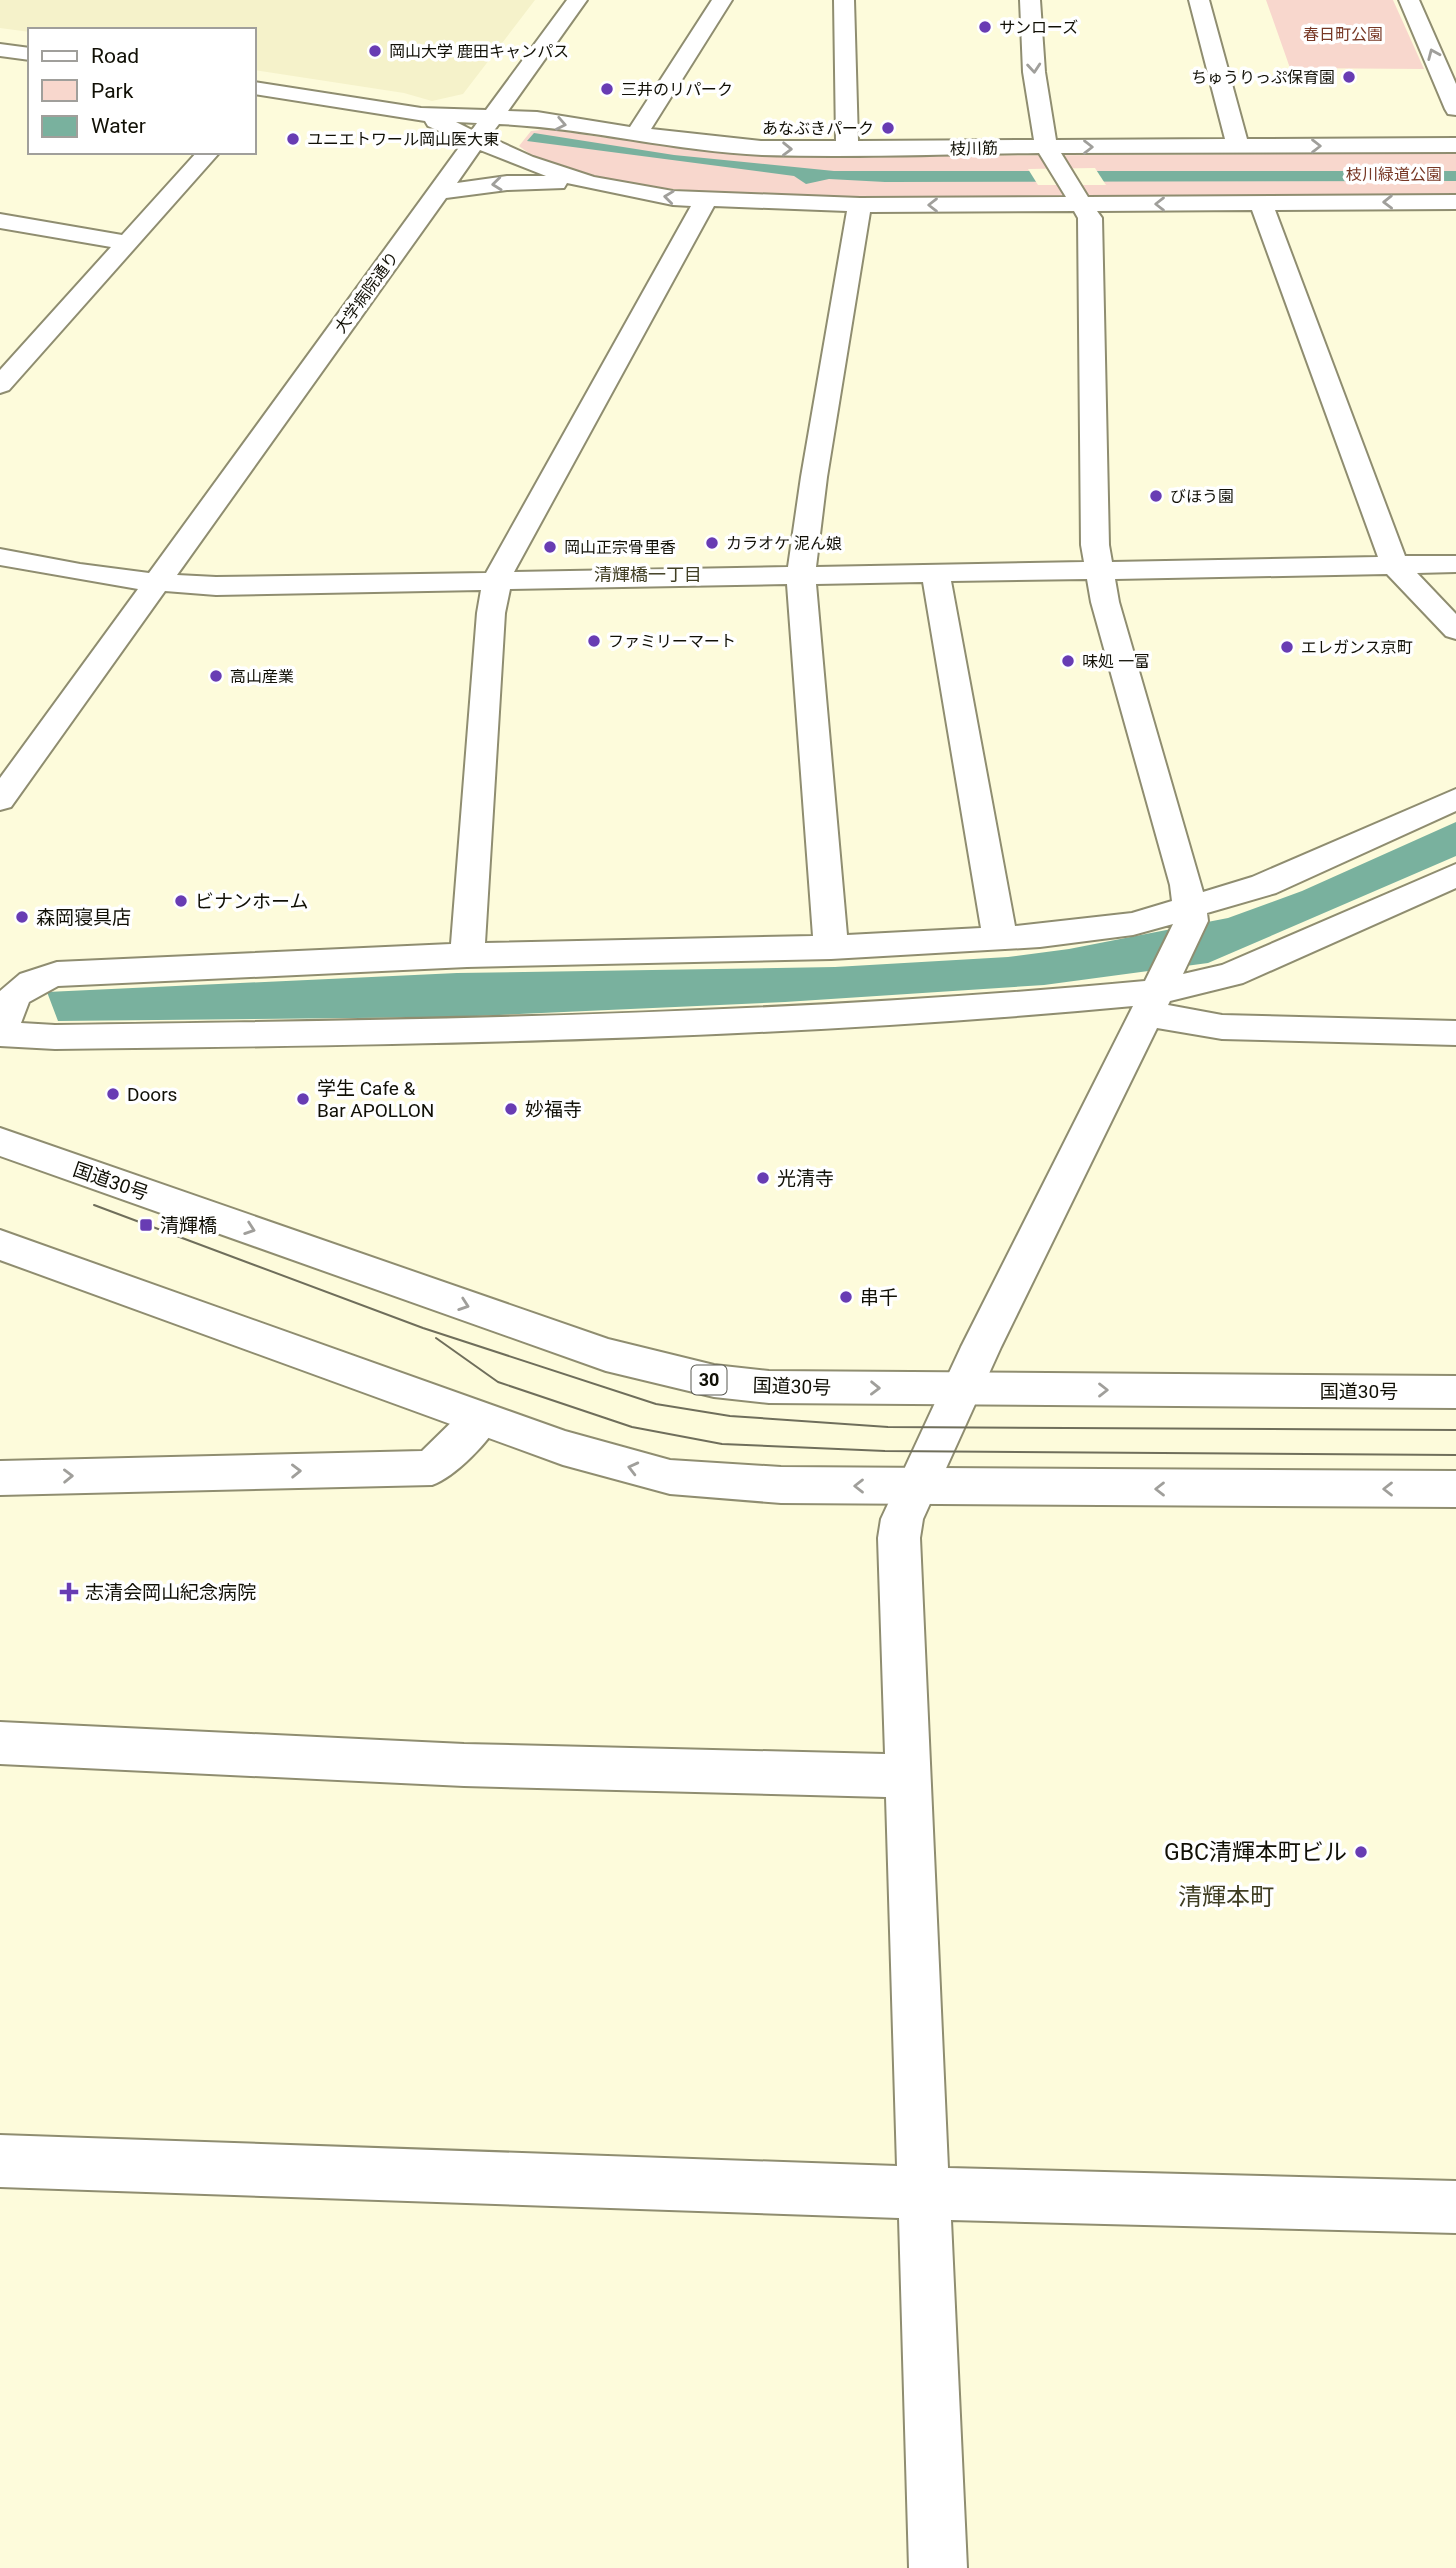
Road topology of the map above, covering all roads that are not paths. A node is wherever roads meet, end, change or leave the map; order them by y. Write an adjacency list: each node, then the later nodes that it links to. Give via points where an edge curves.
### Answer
1 (577, 0): 12 (main road, 大学病院通り)
2 (722, 0): 13 (main road)
3 (844, 0): 18 (main road)
4 (1030, 0): 17 (main road, one-way to 17, via 1034,72)
5 (1199, 0): 16 (main road)
6 (1409, 0): 10 (main road, one-way to 6)
7 (0, 50): 8 (main road)
8 (28, 54)
9 (258, 93): 11 (main road)
10 (1456, 109)
11 (421, 114): 12 (main road, 枝川筋); 14 (main road)
12 (494, 117): 13 (main road, 枝川筋, one-way to 13); 14 (main road, 大学病院通り)
13 (636, 135): 18 (main road, 枝川筋, one-way to 18, via 761,148)
14 (476, 140): 20 (main road); 22 (main road, 大学病院通り)
15 (1456, 145): 16 (main road, 枝川筋, one-way to 15)
16 (1238, 146): 17 (main road, 枝川筋, one-way to 16)
17 (1046, 147): 18 (main road, 枝川筋); 21 (main road)
18 (847, 149)
19 (207, 154): 28 (main road)
20 (590, 183): 22 (main road, one-way to 22, via 516,183); 23 (main road, one-way to 20)
21 (1071, 187): 25 (main road, one-way to 21); 26 (main road, one-way to 26); 33 (main road, via 1090,218 1091,232)
22 (439, 192): 37 (main road, 大学病院通り)
23 (706, 200): 26 (main road); 36 (main road)
24 (1456, 202): 25 (main road, one-way to 25)
25 (1261, 204): 32 (main road)
26 (860, 205): 35 (main road)
27 (0, 221): 28 (main road)
28 (127, 243): 29 (main road)
29 (0, 385)
30 (0, 557): 37 (main road)
31 (1456, 564): 32 (main road)
32 (1395, 566): 33 (main road); 38 (main road)
33 (1098, 570): 34 (main road); 42 (main road)
34 (936, 573): 35 (main road); 43 (main road)
35 (801, 576): 36 (main road); 44 (main road)
36 (497, 581): 37 (main road); 45 (main road)
37 (155, 584): 40 (main road, 大学病院通り)
38 (1456, 630)
39 (1456, 799): 42 (main road)
40 (0, 800)
41 (1456, 875): 46 (main road, via 1231,975)
42 (1191, 914): 43 (main road); 46 (main road)
43 (1000, 938): 44 (main road)
44 (831, 947): 45 (main road)
45 (467, 955): 47 (main road, via 57,974 22,988 13,997)
46 (1158, 992): 47 (main road, via 988,1008 451,1032 55,1037); 48 (main road, via 1222,1027); 51 (main road)
47 (0, 1033)
48 (1456, 1033)
49 (0, 1142): 51 (main road, 国道30号 / 30, one-way to 51, via 660,1370 769,1387)
50 (0, 1245): 53 (main road)
51 (961, 1389): 52 (main road, 国道30号 / 30, one-way to 52); 55 (main road)
52 (1456, 1392)
53 (481, 1419): 54 (main road, one-way to 53, via 432,1468); 55 (main road, one-way to 53, via 781,1485 670,1477 563,1448)
54 (0, 1478)
55 (918, 1487): 56 (main road, one-way to 55); 58 (main road, via 902,1519 899,1538)
56 (1456, 1489)
57 (0, 1743): 58 (main road, via 464,1765)
58 (906, 1776): 60 (main road)
59 (0, 2161): 60 (main road)
60 (923, 2193): 61 (main road); 62 (main road)
61 (1456, 2207)
62 (938, 2568)

